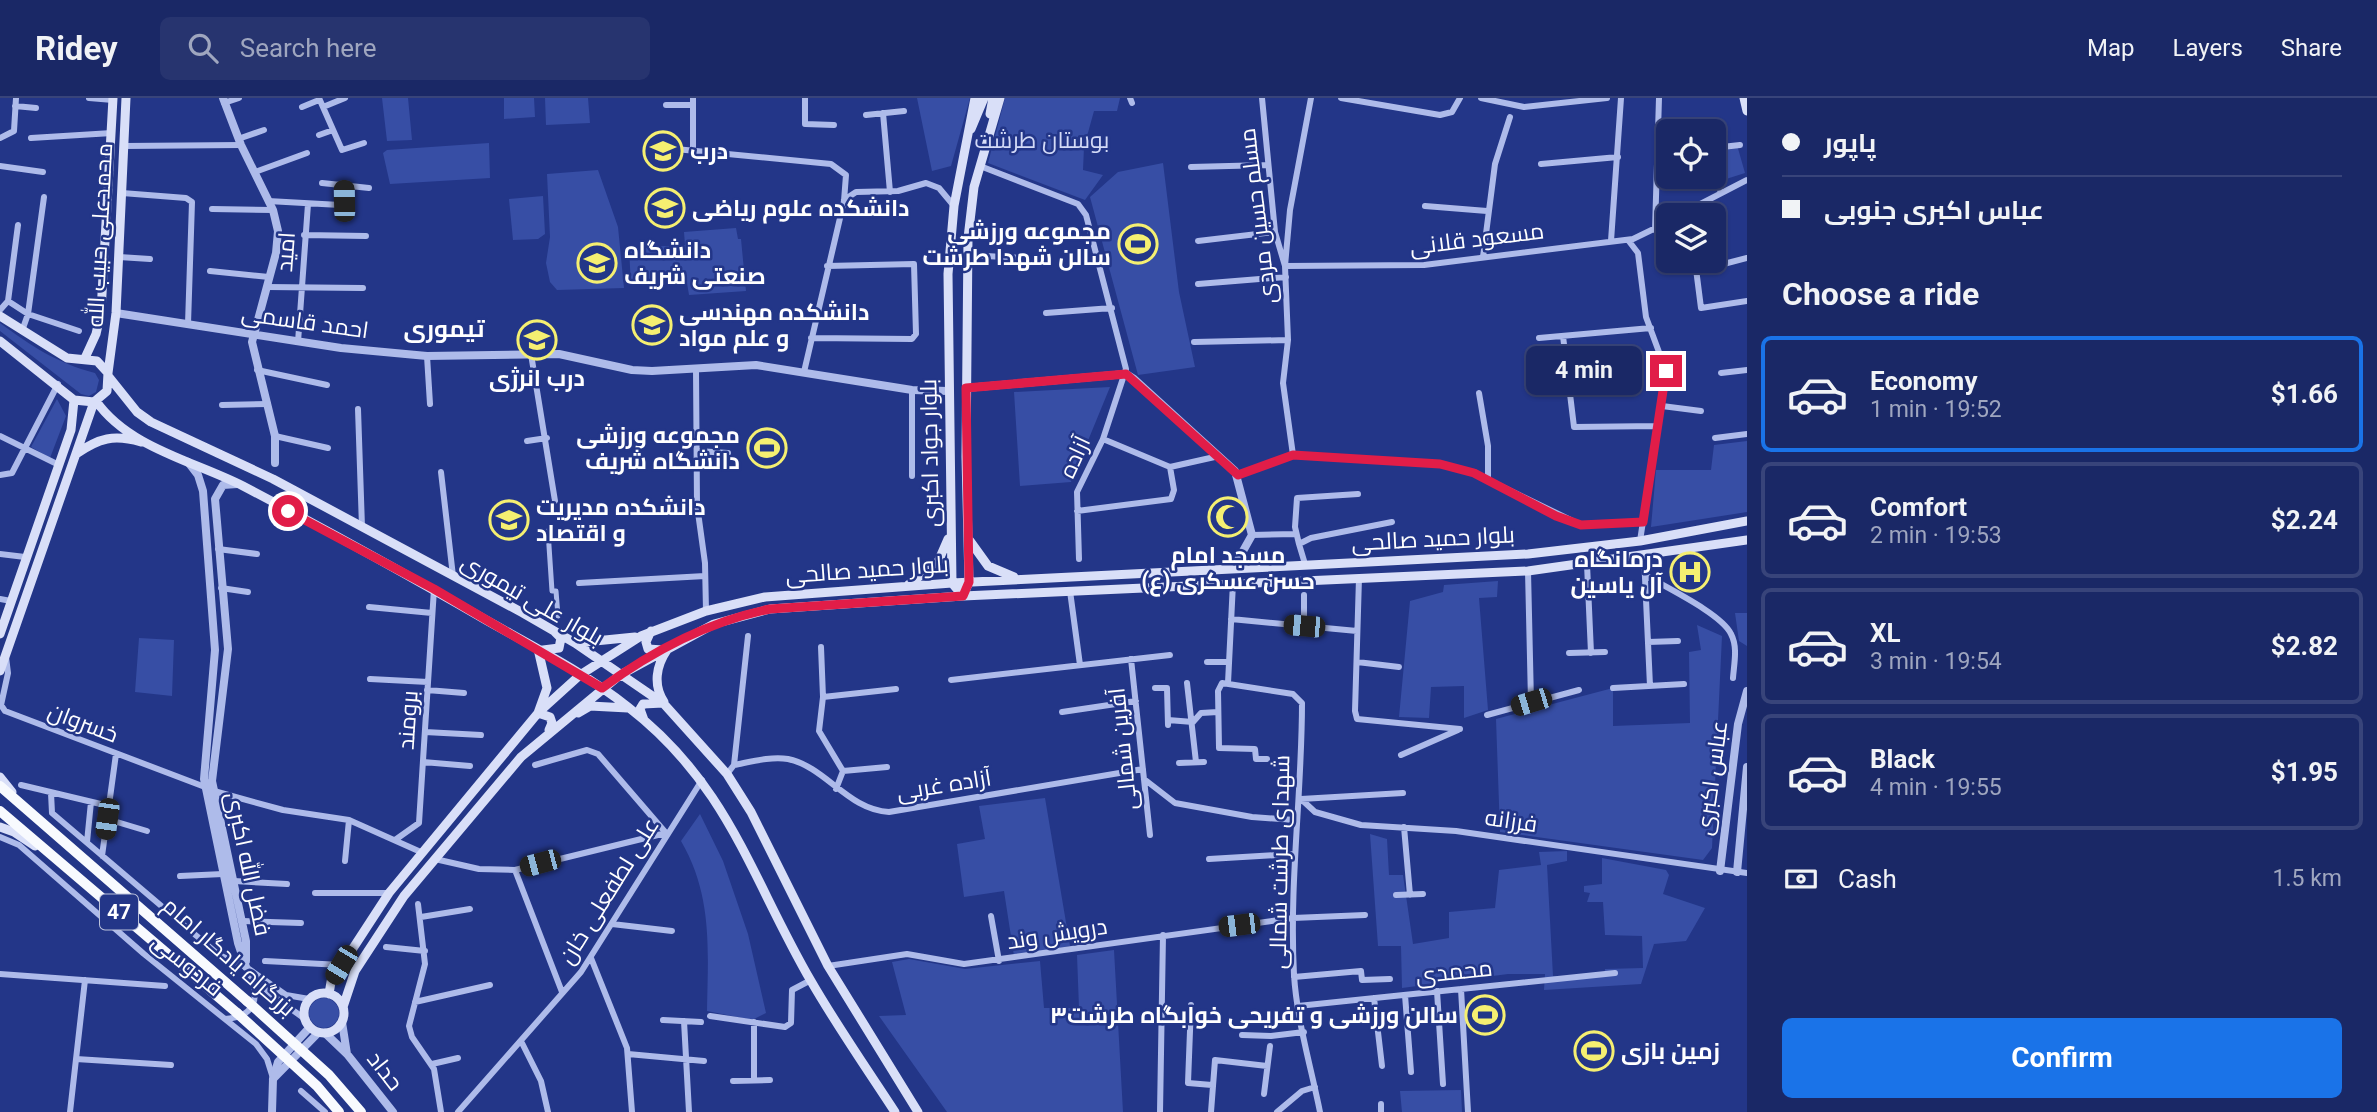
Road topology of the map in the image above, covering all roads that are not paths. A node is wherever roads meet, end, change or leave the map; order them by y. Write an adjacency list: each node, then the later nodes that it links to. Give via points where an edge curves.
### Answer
1 (89, 98): 19 (street)
2 (127, 98): 46 (main road, محمدعلی حبیب الله)
3 (239, 98): 21 (street)
4 (345, 98): 27 (street)
5 (805, 98): 35 (street, via 805,124)
6 (975, 98): 42 (main road, بلوار جواد اکبری)
7 (984, 98): 42 (main road)
8 (993, 98): 47 (main road)
9 (1000, 98): 47 (main road, بلوار جواد اکبری)
10 (1262, 98): 54 (street, مسلم حسین مردی)
11 (1311, 98): 95 (street)
12 (1340, 98): 13 (street, via 1440,115 1452,112)
13 (1460, 98)
14 (1481, 98): 24 (street, via 1511,106)
15 (1607, 98): 24 (street)
16 (1621, 98): 52 (street)
17 (1659, 98): 34 (street)
18 (1744, 98): 30 (main road)
19 (113, 99): 38 (main road, محمدعلی حبیب الله)
20 (319, 99): 26 (street); 27 (street)
21 (223, 100): 43 (street)
22 (693, 101): 25 (street); 50 (street)
23 (15, 102): 28 (street); 40 (street, via 14,131)
24 (1553, 102)
25 (666, 106)
26 (302, 107)
27 (323, 107): 37 (street)
28 (36, 108)
29 (904, 111): 31 (street)
30 (1747, 111)
31 (884, 113): 32 (street); 66 (street)
32 (866, 115)
33 (1510, 117): 78 (street)
34 (1658, 119)
35 (834, 125)
36 (264, 130): 43 (street)
37 (333, 130): 39 (street); 44 (street, via 342,150)
38 (112, 133): 41 (street); 96 (main road, محمدعلی حبیب الله)
39 (319, 135)
40 (0, 138)
41 (32, 138)
42 (965, 141): 74 (main road, بلوار جواد اکبری)
43 (239, 142): 46 (street); 58 (street)
44 (364, 143)
45 (1740, 145): 48 (street)
46 (124, 146): 67 (main road, محمدعلی حبیب الله)
47 (985, 147): 56 (main road, بلوار جواد اکبری)
48 (1726, 147)
49 (665, 148): 50 (street)
50 (693, 150): 71 (street, via 836,165 846,175)
51 (307, 153): 58 (street)
52 (1618, 157): 53 (street); 86 (street)
53 (1541, 164)
54 (1267, 165): 57 (street); 81 (street, مسلم حسین مردی)
55 (0, 166): 59 (street)
56 (980, 166): 87 (main road, بلوار جواد اکبری); 108 (street, via 1078,204 1086,215)
57 (1191, 167)
58 (255, 172): 70 (street)
59 (43, 173)
60 (1656, 180): 80 (street)
61 (1747, 180): 68 (street)
62 (322, 183): 63 (street)
63 (344, 186): 64 (street); 73 (street, via 340,205)
64 (369, 188)
65 (1720, 189): 68 (street)
66 (890, 192): 71 (street, via 856,191); 74 (street, via 930,184 944,192)
67 (122, 193): 88 (main road, محمدعلی حبیب الله); 114 (street, via 192,202)
68 (1721, 193): 72 (street)
69 (44, 197): 112 (street)
70 (268, 201): 73 (street, امید); 77 (street)
71 (844, 201): 94 (street)
72 (1704, 203)
73 (308, 204): 82 (street, امید)
74 (954, 206): 140 (main road, بلوار جواد اکبری, via 948,274)
75 (1425, 206): 78 (street)
76 (212, 209): 77 (street)
77 (273, 211): 100 (street, via 278,231)
78 (1487, 211): 89 (street)
79 (18, 225): 107 (street)
80 (1654, 229): 84 (street, مسعود قلانی)
81 (1275, 232): 85 (street); 95 (street, مسلم حسین مردی)
82 (304, 235): 83 (street); 104 (street, امید)
83 (366, 236)
84 (1628, 240): 86 (street, مسعود قلانی); 115 (street, via 1638,253)
85 (1198, 241)
86 (1611, 241): 89 (street, مسعود قلانی)
87 (967, 255): 90 (street); 138 (main road, بلوار جواد اکبری)
88 (119, 257): 92 (street); 98 (main road, محمدعلی حبیب الله)
89 (1483, 257): 95 (street, مسعود قلانی, via 1416,265)
90 (1024, 258)
91 (1747, 258): 93 (street)
92 (150, 259)
93 (1726, 263)
94 (827, 265): 120 (street); 120 (street, via 914,264 914,337)
95 (1285, 266): 101 (street, مسلم حسین مردی)
96 (103, 271): 98 (main road); 128 (main road, محمدعلی حبیب الله, via 99,327)
97 (210, 271): 100 (street)
98 (118, 272): 110 (main road, محمدعلی حبیب الله)
99 (1697, 273): 106 (street, via 1701,308)
100 (269, 277): 103 (street)
101 (1286, 277): 102 (street); 122 (street, مسلم حسین مردی)
102 (1198, 284)
103 (267, 287): 104 (street); 118 (street)
104 (301, 288): 105 (street); 124 (street, امید)
105 (363, 288)
106 (1747, 300)
107 (8, 301): 109 (street); 112 (street)
108 (1112, 308): 111 (street); 134 (street)
109 (0, 310)
110 (116, 313): 114 (street, احمد قاسمی); 135 (main road, محمدعلی حبیب الله)
111 (1046, 313)
112 (28, 314): 116 (street); 117 (street)
113 (0, 316): 116 (main road)
114 (188, 324): 118 (street, احمد قاسمی)
115 (1651, 328): 119 (street); 147 (street, via 1666,371)
116 (22, 331): 128 (main road)
117 (79, 331)
118 (253, 335): 124 (street, احمد قاسمی); 130 (street)
119 (1563, 336): 121 (street); 150 (street, via 1574,427)
120 (811, 338): 132 (street)
121 (1539, 338)
122 (1288, 340): 125 (street); 164 (street, مسلم حسین مردی, via 1283,383)
123 (0, 341): 136 (main road)
124 (298, 342): 127 (street, احمد قاسمی)
125 (1194, 342)
126 (531, 354): 127 (street, احمد قاسمی); 129 (street, احمد قاسمی, via 559,354 632,370); 155 (street, via 538,414)
127 (428, 356): 145 (street)
128 (80, 359): 135 (main road, بلوار علی تیموری, via 97,361)
129 (696, 369): 132 (street, احمد قاسمی, via 746,364); 161 (street)
130 (257, 370): 137 (street); 144 (street)
131 (1747, 370): 133 (street)
132 (804, 372): 139 (street, احمد قاسمی)
133 (1721, 373)
134 (1126, 374): 138 (street); 156 (street, آزاده); 165 (street)
135 (108, 375): 143 (main road, via 107,391); 184 (main road, بلوار علی تیموری, via 137,412 151,422 274,479)
136 (58, 384): 142 (main road); 159 (street)
137 (327, 385)
138 (966, 388): 140 (main road); 189 (main road, بلوار جواد اکبری)
139 (912, 390): 140 (street, احمد قاسمی); 173 (street)
140 (948, 390): 186 (main road, بلوار جواد اکبری)
141 (1479, 393): 174 (street)
142 (74, 400): 143 (main road); 168 (main road, via 71,429)
143 (95, 401): 158 (main road, بلوار علی تیموری, via 113,421); 163 (main road)
144 (268, 404): 146 (street); 153 (street)
145 (429, 404)
146 (222, 405)
147 (1662, 406): 149 (street); 150 (street)
148 (358, 409): 184 (street)
149 (1701, 411)
150 (1658, 426): 183 (street)
151 (1747, 434): 154 (street)
152 (0, 436): 159 (street)
153 (275, 436): 160 (street); 167 (street)
154 (1715, 438)
155 (547, 439): 157 (street); 179 (street)
156 (1103, 439): 169 (street); 180 (street, آزاده, via 1079,484)
157 (527, 441)
158 (153, 446): 163 (main road, via 123,437 107,438); 166 (main road, بلوار علی تیموری)
159 (24, 448): 168 (street); 171 (street, via 12,473)
160 (328, 448)
161 (698, 452): 162 (street); 205 (street, via 697,505)
162 (728, 453)
163 (75, 455): 218 (main road)
164 (1293, 455): 172 (street); 174 (street, via 1440,464)
165 (1219, 456): 169 (street); 172 (street)
166 (188, 462): 175 (main road, بلوار علی تیموری); 178 (street, فضل الله اکبری, via 198,475)
167 (275, 463)
168 (58, 465): 197 (main road)
169 (1170, 467): 180 (street, via 1171,499)
170 (441, 472): 204 (street)
171 (0, 475)
172 (1238, 475): 188 (street)
173 (912, 476)
174 (1488, 479): 183 (street, via 1581,525)
175 (240, 485): 177 (street, via 226,484); 215 (main road, بلوار علی تیموری)
176 (1358, 494): 187 (street, via 1297,498)
177 (215, 499): 178 (street, via 210,496); 193 (street, فضل الله اکبری)
178 (203, 501): 231 (street, فضل الله اکبری)
179 (555, 501)
180 (1077, 511): 198 (street, آزاده)
181 (1747, 521): 190 (main road, بلوار حمید صالحی)
182 (1392, 522): 192 (street, via 1324,533)
183 (1643, 522): 190 (street)
184 (362, 527): 204 (main road, بلوار علی تیموری)
185 (548, 531): 227 (street)
186 (950, 531): 210 (main road, بلوار جواد اکبری); 212 (main road, via 938,562)
187 (1296, 534): 188 (street); 192 (street)
188 (1252, 535): 201 (street)
189 (968, 537): 207 (main road, via 988,566); 208 (main road, بلوار جواد اکبری)
190 (1640, 541): 199 (main road, بلوار حمید صالحی, via 1528,554)
191 (1744, 541): 196 (main road, بلوار حمید صالحی)
192 (1299, 544): 199 (street)
193 (218, 549): 195 (street); 214 (street, فضل الله اکبری)
194 (0, 554): 197 (street)
195 (257, 554)
196 (1644, 556): 200 (main road, بلوار حمید صالحی); 203 (street)
197 (24, 557): 213 (main road)
198 (1079, 559)
199 (1305, 564): 201 (main road, بلوار حمید صالحی)
200 (1587, 564): 202 (main road, بلوار حمید صالحی); 246 (street)
201 (1234, 568): 207 (main road, بلوار حمید صالحی); 211 (main road)
202 (1528, 571): 206 (main road, بلوار حمید صالحی); 276 (street)
203 (1645, 575): 239 (street); 259 (street, via 1731,632)
204 (453, 576): 233 (main road, بلوار علی تیموری)
205 (705, 576): 209 (street); 225 (street)
206 (1359, 578): 211 (main road, بلوار حمید صالحی); 234 (street)
207 (1018, 580): 208 (main road, بلوار حمید صالحی); 219 (main road, via 1009,587)
208 (969, 582): 210 (main road, بلوار حمید صالحی); 221 (main road, بلوار جواد اکبری)
209 (579, 583)
210 (951, 583): 212 (main road, بلوار حمید صالحی); 221 (main road)
211 (1233, 583): 216 (main road, بلوار حمید صالحی); 228 (street)
212 (905, 587): 225 (main road, بلوار حمید صالحی, via 765,597)
213 (15, 588): 218 (main road); 223 (main road)
214 (221, 588): 217 (street); 230 (street, فضل الله اکبری)
215 (434, 589): 226 (street, برومند); 242 (main road, بلوار علی تیموری)
216 (1070, 591): 219 (main road, بلوار حمید صالحی); 254 (street)
217 (248, 592)
218 (27, 593): 247 (main road)
219 (1014, 594): 221 (main road, بلوار حمید صالحی)
220 (1304, 595): 229 (street)
221 (963, 596): 243 (main road, بلوار حمید صالحی, via 770,609 714,624)
222 (0, 599): 223 (street)
223 (11, 601): 235 (main road)
224 (369, 607): 226 (street)
225 (706, 611): 232 (main road, بلوار حمید صالحی)
226 (432, 613): 265 (street, برومند)
227 (558, 616)
228 (1231, 620): 229 (street); 252 (street)
229 (1304, 626): 234 (street)
230 (226, 627): 231 (street); 306 (street, فضل الله اکبری, via 227,681)
231 (214, 628): 306 (street, فضل الله اکبری, via 203,773)
232 (651, 630): 236 (main road, بلوار حمید صالحی); 243 (main road, via 648,649)
233 (554, 631): 240 (main road, بلوار علی تیموری); 242 (main road, via 561,638 559,648 549,652)
234 (1357, 631): 253 (street)
235 (0, 634)
236 (641, 636): 240 (main road); 250 (main road, بلوار حمید صالحی)
237 (748, 636): 294 (street)
238 (1678, 641): 239 (street)
239 (1648, 642): 266 (street)
240 (575, 643): 250 (main road, بلوار علی تیموری)
241 (821, 648): 274 (street)
242 (538, 649): 257 (main road, بلوار علی تیموری); 281 (main road, via 547,688)
243 (668, 649): 258 (main road, بلوار حمید صالحی); 277 (main road, via 657,676)
244 (1605, 652): 246 (street)
245 (1569, 653): 246 (street)
246 (1591, 653)
247 (5, 654): 256 (main road); 288 (street, خسروان, via 9,668 1,701 5,711)
248 (1170, 655): 249 (street)
249 (1131, 659): 254 (street); 275 (street, آفرین شمالی)
250 (599, 662): 257 (main road, بلوار حمید صالحی); 258 (main road, بلوار علی تیموری)
251 (1206, 662): 252 (street)
252 (1228, 662): 263 (street)
253 (1357, 662): 255 (street); 289 (street, via 1355,711 1362,721 1460,729)
254 (1080, 665): 261 (street)
255 (1399, 667)
256 (0, 671)
257 (580, 675): 267 (main road, بلوار علی تیموری); 281 (main road, بلوار حمید صالحی)
258 (620, 675): 267 (main road, بلوار حمید صالحی); 277 (main road, بلوار علی تیموری)
259 (1733, 678)
260 (370, 679): 265 (street)
261 (951, 681)
262 (1187, 683): 284 (street)
263 (1228, 683): 280 (street, via 1219,687); 310 (street, شهدای طرشت شمالی, via 1298,696 1302,706)
264 (1684, 684): 266 (street)
265 (428, 686): 273 (street); 286 (street, برومند)
266 (1650, 686): 269 (street)
267 (602, 688): 278 (main road, بلوار علی تیموری); 285 (main road, بلوار حمید صالحی)
268 (1155, 688): 284 (street, via 1167,688 1168,722)
269 (1612, 688)
270 (896, 689): 274 (street)
271 (1579, 690): 276 (street)
272 (1747, 691): 334 (street, عباس اکبری, via 1738,724)
273 (464, 693)
274 (822, 697): 299 (street, via 819,731)
275 (1136, 701): 279 (street); 298 (street, آفرین شمالی)
276 (1531, 702): 282 (street)
277 (664, 704): 283 (main road, via 643,704 640,709); 300 (main road, بلوار علی تیموری)
278 (629, 708): 283 (main road, بلوار علی تیموری); 285 (main road, via 590,706)
279 (1062, 712)
280 (1218, 712): 284 (street, via 1201,713); 290 (street, via 1219,748 1255,749 1255,759)
281 (538, 713): 285 (main road, via 550,716); 327 (main road, بلوار حمید صالحی)
282 (1487, 715)
283 (646, 722): 303 (main road, بلوار علی تیموری)
284 (1193, 722): 292 (street, via 1200,762)
285 (549, 730): 330 (main road, بلوار حمید صالحی)
286 (425, 732): 287 (street); 291 (street, برومند)
287 (481, 735)
288 (116, 754): 306 (street, خسروان); 312 (street)
289 (1401, 755)
290 (1267, 760)
291 (423, 762): 295 (street); 325 (street, برومند, via 419,823)
292 (1179, 763)
293 (535, 765): 322 (street, via 587,750 598,754)
294 (734, 765): 300 (street); 307 (street, آزاده غربی, via 785,759 812,769)
295 (470, 766)
296 (1747, 767): 314 (street, عباس اکبری)
297 (887, 768): 299 (street)
298 (1143, 769): 302 (street, آفرین شمالی); 307 (street, آزاده غربی, via 889,812 873,809)
299 (843, 771): 307 (street)
300 (727, 774): 364 (main road, بلوار علی تیموری)
301 (0, 777): 313 (main road)
302 (1144, 779): 318 (street, via 1175,803); 323 (street, آفرین شمالی)
303 (702, 780): 322 (street, علی لطفعلی خان); 371 (main road, بلوار علی تیموری, via 731,824)
304 (21, 785): 308 (street)
305 (0, 786): 313 (highway, بزرگراه یادگار امام / 47)
306 (209, 789): 317 (street, خسروان, via 283,810); 338 (street, فضل الله اکبری); 340 (street, فضل الله اکبری)
307 (836, 789)
308 (51, 793): 311 (street); 326 (street, via 52,813)
309 (1403, 793): 310 (street)
310 (1301, 799): 318 (street, شهدای طرشت شمالی); 320 (street, فرزانه, via 1315,812 1352,823)
311 (91, 802): 312 (street); 326 (street)
312 (109, 806): 316 (street)
313 (26, 809): 421 (highway, بزرگراه یادگار امام / 47, bridge, via 329,1075)
314 (1744, 809): 335 (street, عباس اکبری)
315 (0, 811): 337 (highway, بزرگراه یادگار امام / 47)
316 (107, 819): 321 (street); 329 (street)
317 (348, 820): 325 (street, خسروان); 332 (street)
318 (1295, 820): 328 (street, شهدای طرشت شمالی)
319 (0, 827): 337 (main road)
320 (1404, 828): 334 (street, فرزانه, via 1455,831); 346 (street)
321 (147, 831)
322 (666, 834): 333 (street); 355 (street, علی لطفعلی خان)
323 (1150, 835)
324 (0, 838): 386 (street, فردوسی, via 19,845)
325 (395, 840): 327 (street, خسروان)
326 (87, 842): 329 (street)
327 (423, 853): 343 (main road, بلوار حمید صالحی)
328 (1294, 854): 331 (street); 352 (street, شهدای طرشت شمالی)
329 (102, 856): 365 (street, via 205,944)
330 (435, 859): 333 (street, via 480,869); 384 (main road, بلوار حمید صالحی, via 404,896 355,971)
331 (1209, 859)
332 (345, 861)
333 (514, 870): 376 (street)
334 (1720, 870): 335 (street, فرزانه)
335 (1737, 872): 336 (street, فرزانه)
336 (1747, 873)
337 (75, 874): 420 (highway, بزرگراه یادگار امام / 47, bridge, via 237,1013)
338 (223, 874): 339 (street); 365 (street, فضل الله اکبری)
339 (180, 876)
340 (234, 881): 341 (street); 353 (street, فضل الله اکبری)
341 (286, 884)
342 (315, 893): 343 (street)
343 (389, 893): 363 (main road, بلوار حمید صالحی)
344 (1423, 894): 346 (street)
345 (1396, 895): 346 (street)
346 (1410, 895)
347 (418, 904): 351 (street)
348 (470, 909): 351 (street)
349 (1365, 915): 352 (street, درویش‌ وند)
350 (991, 916): 362 (street)
351 (421, 917): 359 (street)
352 (1293, 919): 357 (street, درویش‌ وند); 368 (street, شهدای طرشت شمالی)
353 (243, 921): 354 (street); 365 (street, فضل الله اکبری)
354 (301, 923)
355 (612, 924): 356 (street); 360 (street, علی لطفعلی خان)
356 (672, 931)
357 (1163, 935): 362 (street, درویش‌ وند); 430 (street)
358 (386, 947): 359 (street)
359 (425, 951): 381 (street)
360 (591, 958): 376 (street, علی لطفعلی خان); 398 (street)
361 (265, 961): 363 (street)
362 (999, 961): 364 (street, درویش‌ وند, via 964,964 907,954)
363 (341, 965): 377 (main road, بلوار حمید صالحی)
364 (828, 966): 429 (main road, بلوار علی تیموری)
365 (246, 967): 380 (street, via 286,995); 386 (street, via 257,995 254,1006 243,1016); 392 (street, via 269,993)
366 (1615, 973): 374 (street, محمدی)
367 (0, 974): 370 (street)
368 (1294, 976): 369 (street, via 1361,971 1363,980); 383 (street, شهدای طرشت شمالی)
369 (1390, 979)
370 (85, 980): 373 (street); 400 (street)
371 (811, 980): 391 (street, via 792,990 788,1026); 428 (main road, بلوار علی تیموری)
372 (490, 985): 381 (street)
373 (165, 986)
374 (1461, 989): 375 (street, محمدی); 434 (street)
375 (1437, 991): 378 (street, محمدی); 412 (street)
376 (562, 992): 395 (street, علی لطفعلی خان)
377 (329, 994): 380 (main road); 384 (main road)
378 (1405, 995): 379 (street, محمدی); 407 (street)
379 (1374, 998): 383 (street, محمدی); 406 (street)
380 (309, 999): 392 (main road, via 304,1008)
381 (415, 1002): 403 (street, via 410,1033)
382 (1191, 1005): 413 (street, via 1188,1083)
383 (1298, 1006): 393 (street, شهدای طرشت شمالی)
384 (343, 1007): 389 (main road)
385 (710, 1016): 391 (street)
386 (225, 1019): 408 (street, فردوسی, via 256,1044)
387 (663, 1020): 388 (street)
388 (684, 1021): 390 (street); 401 (street)
389 (342, 1022): 392 (main road, via 334,1030); 397 (street)
390 (701, 1022)
391 (754, 1023): 409 (street)
392 (315, 1028): 397 (street, حداد); 408 (street, via 278,1062)
393 (1304, 1032): 394 (street); 414 (street, شهدای طرشت شمالی)
394 (1242, 1035)
395 (521, 1041): 424 (street, علی لطفعلی خان); 425 (street, via 541,1081)
396 (1270, 1046): 405 (street)
397 (347, 1054): 422 (street, حداد)
398 (628, 1054): 401 (street); 426 (street)
399 (458, 1058): 403 (street)
400 (76, 1059): 404 (street); 417 (street)
401 (684, 1059): 402 (street); 427 (street)
402 (704, 1061)
403 (432, 1064): 423 (street)
404 (171, 1065)
405 (1267, 1066): 413 (street, via 1215,1060); 416 (street)
406 (1382, 1066)
407 (1411, 1072)
408 (273, 1079): 418 (street)
409 (754, 1080): 410 (street); 411 (street)
410 (770, 1080)
411 (733, 1081)
412 (1443, 1084)
413 (1212, 1085): 431 (street)
414 (1315, 1087): 432 (street, via 1302,1091); 433 (street, شهدای طرشت شمالی)
415 (301, 1090): 419 (street)
416 (1264, 1094)
417 (70, 1112)
418 (272, 1112)
419 (325, 1112)
420 (339, 1112)
421 (361, 1112)
422 (393, 1112)
423 (441, 1112)
424 (458, 1112)
425 (548, 1112)
426 (632, 1112)
427 (689, 1112)
428 (895, 1112)
429 (918, 1112)
430 (1160, 1112)
431 (1211, 1112)
432 (1278, 1112)
433 (1320, 1112)
434 (1468, 1112)

